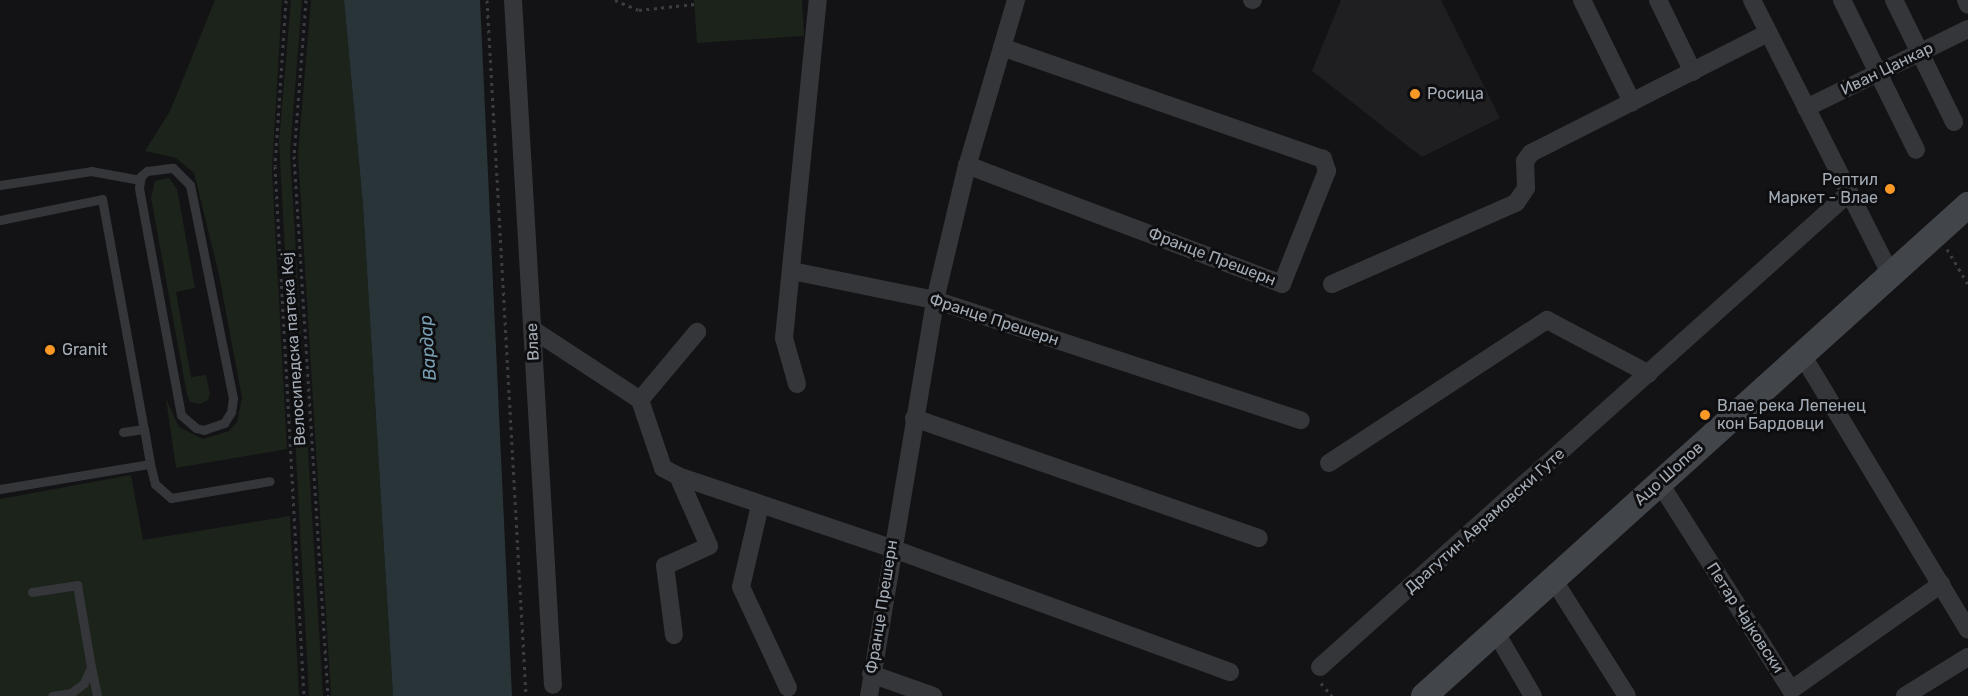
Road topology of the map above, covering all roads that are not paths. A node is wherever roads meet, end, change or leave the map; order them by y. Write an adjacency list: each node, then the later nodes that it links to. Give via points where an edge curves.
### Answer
1 (513, 0): 31 (street, Влае)
2 (818, 0): 27 (street)
3 (1016, 0): 13 (street, Францe Прешерн)
4 (1582, 0): 17 (street)
5 (1658, 0): 15 (street)
6 (1752, 0): 12 (street)
7 (1842, 0): 16 (street)
8 (1894, 0): 14 (street)
9 (1966, 0): 10 (street)
10 (1968, 5)
11 (1968, 29): 14 (street, Иван Цанкар)
12 (1768, 33): 15 (street); 18 (street)
13 (1002, 47): 21 (street, Францe Прешерн); 21 (street, Францe Прешерн, via 1323,159 1327,171 1282,284)
14 (1920, 53): 16 (street, Иван Цанкар); 19 (street)
15 (1693, 72): 17 (street)
16 (1879, 73): 18 (street, Иван Цанкар); 20 (street)
17 (1632, 102): 29 (street, via 1531,153 1525,161 1526,188 1516,203)
18 (1806, 108): 24 (street)
19 (1954, 122)
20 (1917, 150)
21 (967, 165): 30 (street, Францe Прешерн)
22 (140, 180): 22 (lane, via 181,415 196,428 218,427 231,412 233,398 190,185 173,168 147,171); 23 (lane, via 91,171)
23 (0, 185)
24 (1848, 194): 28 (street); 34 (street, Драгутин Аврамовски Гуте)
25 (1968, 205): 28 (street, Ацо Шопов)
26 (0, 220): 39 (lane, via 102,199)
27 (792, 271): 30 (street, Франце Прешерн); 35 (street, via 784,339)
28 (1890, 273): 33 (street, Ацо Шопов)
29 (1332, 284)
30 (935, 300): 37 (street, Францe Прешерн); 38 (street, Франце Прешерн)
31 (532, 329): 36 (street); 61 (street, Влае)
32 (696, 332): 36 (street)
33 (1802, 353): 45 (street, Ацо Шопов); 51 (street)
34 (1649, 374): 41 (street, via 1547,320); 58 (street, Драгутин Аврамовски Гуте)
35 (796, 384)
36 (640, 400): 43 (street, via 663,468)
37 (914, 418): 48 (street); 49 (street, Францe Прешерн)
38 (1301, 420)
39 (144, 429): 40 (lane); 42 (lane)
40 (123, 432)
41 (1329, 463)
42 (150, 464): 44 (lane, via 155,484 171,498); 46 (lane)
43 (678, 476): 47 (street); 55 (street, via 709,546 664,566)
44 (270, 481)
45 (1659, 483): 50 (street, Ацо Шопов); 51 (street, Петар Чајковски, via 1791,690)
46 (0, 489)
47 (760, 504): 49 (street); 62 (street, via 741,587)
48 (1259, 538)
49 (891, 548): 59 (street); 60 (street, Францe Прешерн)
50 (1553, 579): 54 (street, Ацо Шопов); 69 (street)
51 (1941, 584): 53 (street)
52 (32, 592): 57 (lane, via 77,585)
53 (1968, 630)
54 (1495, 631): 67 (street, Ацо Шопов); 68 (street)
55 (674, 635)
56 (1968, 657): 70 (street)
57 (91, 667): 63 (lane, via 84,683 71,693); 64 (lane)
58 (1320, 667)
59 (1230, 672)
60 (871, 674): 65 (street, Францe Прешерн); 66 (street)
61 (553, 685)
62 (788, 688)
63 (52, 696)
64 (97, 696)
65 (868, 696)
66 (933, 696)
67 (1424, 696)
68 (1533, 696)
69 (1627, 696)
70 (1905, 696)

